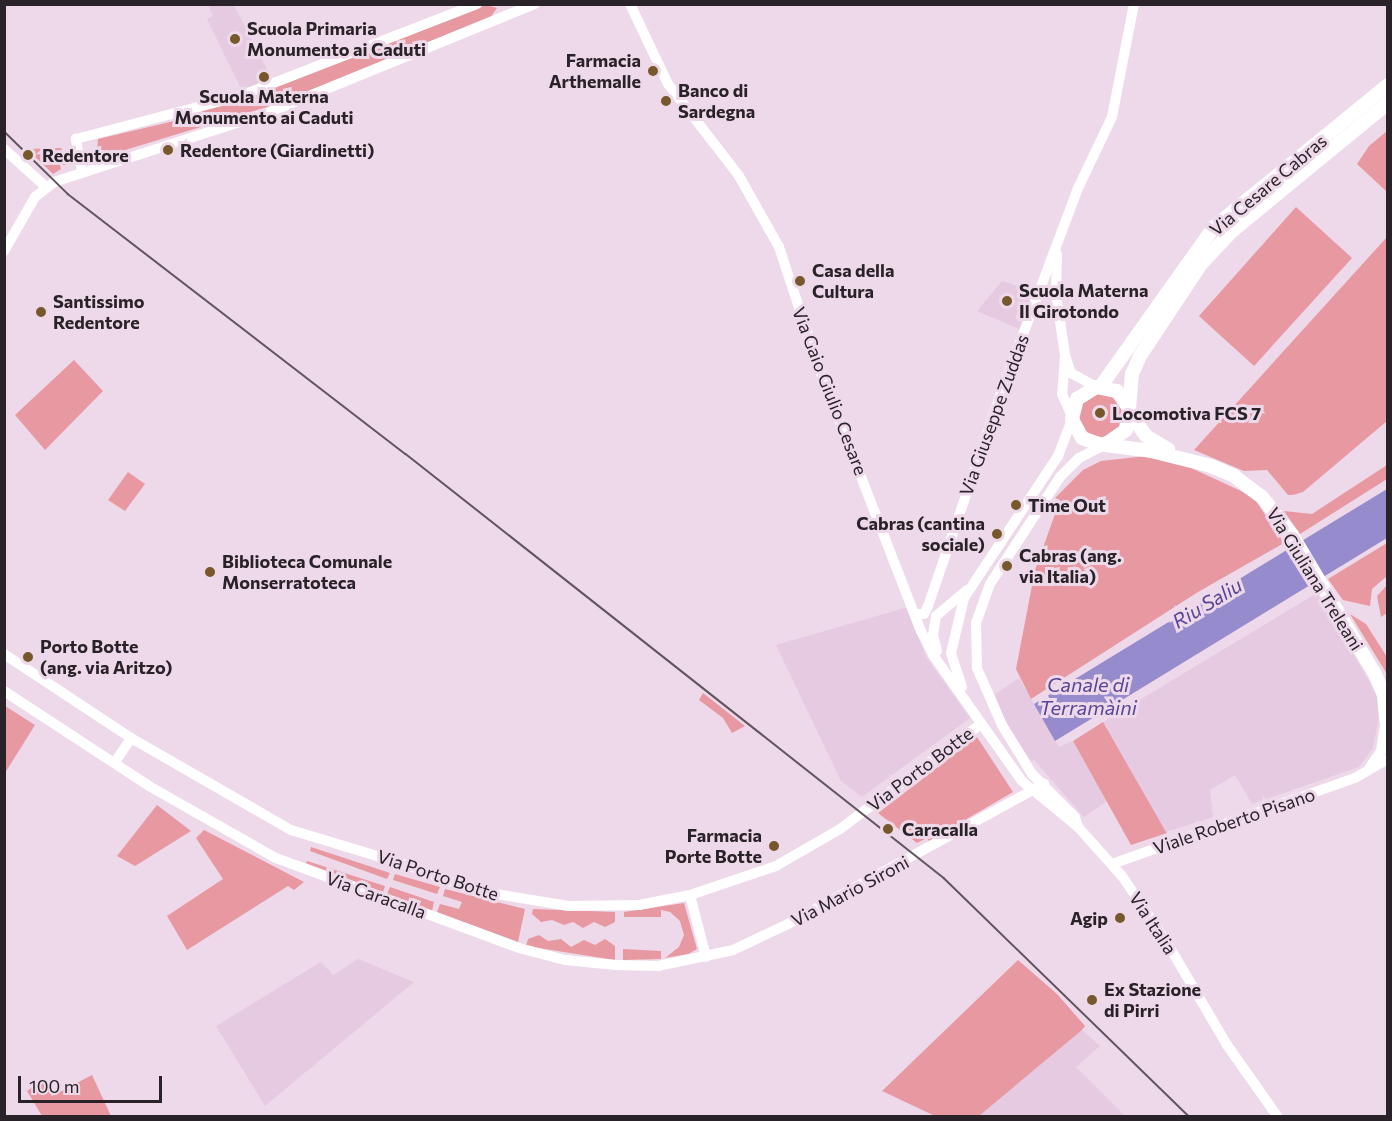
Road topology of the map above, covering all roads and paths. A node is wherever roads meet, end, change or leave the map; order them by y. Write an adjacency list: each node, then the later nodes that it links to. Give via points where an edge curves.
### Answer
1 (477, 4): 8 (street, via 240,96 76,140)
2 (534, 4): 8 (street, via 265,114)
3 (630, 4): 23 (street, Via Gaio Giulio Cesare, via 668,84 739,176 779,247 820,371)
4 (1134, 4): 10 (street, Via Giuseppe Zuddas, via 1113,117 1079,186)
5 (1388, 85): 15 (main road, Via Cesare Cabras, via 1214,227)
6 (1388, 103): 16 (main road, Via Cesare Cabras, via 1232,231 1201,264 1140,356)
7 (4, 149): 9 (street)
8 (81, 171): 9 (street)
9 (46, 187): 11 (street, via 35,197)
10 (1057, 248): 12 (street, Via Giuseppe Zuddas); 13 (street)
11 (4, 251)
12 (1040, 289): 13 (street, via 1050,286); 24 (street, Via Giuseppe Zuddas)
13 (1056, 294): 14 (street)
14 (1065, 355): 15 (street, via 1071,373); 18 (street, via 1062,394)
15 (1099, 387): 17 (main road, via 1117,392); 18 (main road, via 1077,399)
16 (1131, 387): 17 (main road, Via Cesare Cabras); 19 (main road)
17 (1129, 410): 19 (main road, Via Giuliana Treleani); 20 (main road, via 1121,437)
18 (1072, 417): 20 (main road, via 1082,438); 22 (street, via 1058,456)
19 (1142, 430): 21 (main road, Via Giuliana Treleani, via 1158,446)
20 (1103, 445): 21 (main road, Via Giuliana Treleani); 38 (street, Via Italia, via 1070,465 1060,477 984,597 976,623 975,655 991,704 1032,774)
21 (1185, 458): 29 (main road, Via Giuliana Treleani, via 1234,476 1256,492 1292,535)
22 (970, 588): 25 (street); 33 (street, via 959,612 951,653 957,681 980,714)
23 (910, 599): 24 (street); 26 (street)
24 (927, 609): 25 (street); 26 (street, via 924,614)
25 (940, 609): 28 (street, via 933,635)
26 (915, 614): 28 (street)
27 (4, 654): 34 (street, Via Porto Botte)
28 (942, 669): 33 (street)
29 (1375, 674): 30 (main road, Via Giuliana Treleani); 32 (main road, Via Giuliana Treleani, via 1384,695)
30 (1388, 683)
31 (4, 691): 36 (street, Via Caracalla)
32 (1387, 723): 37 (street, Viale Roberto Pisano, via 1381,751)
33 (981, 724): 39 (street, Via Italia, via 1009,765); 42 (street, Via Porto Botte, via 816,845 753,876)
34 (131, 738): 36 (street); 42 (street, Via Porto Botte, via 291,830 410,866 472,890 569,906 639,905)
35 (1388, 759): 37 (street, Viale Roberto Pisano)
36 (115, 762): 44 (street, Via Caracalla, via 236,838 276,858 536,953 616,965)
37 (1355, 778): 41 (street, Viale Roberto Pisano)
38 (1044, 784): 39 (street, Via Mario Sironi); 40 (street, Via Italia, via 1075,817)
39 (1034, 792): 40 (street, Via Italia); 43 (street, Via Mario Sironi, via 788,924)
40 (1078, 827): 41 (street, Via Italia)
41 (1112, 864): 45 (street, Via Italia)
42 (690, 895): 43 (street)
43 (706, 957): 44 (street, Via Mario Sironi)
44 (658, 966)
45 (1277, 1116)

